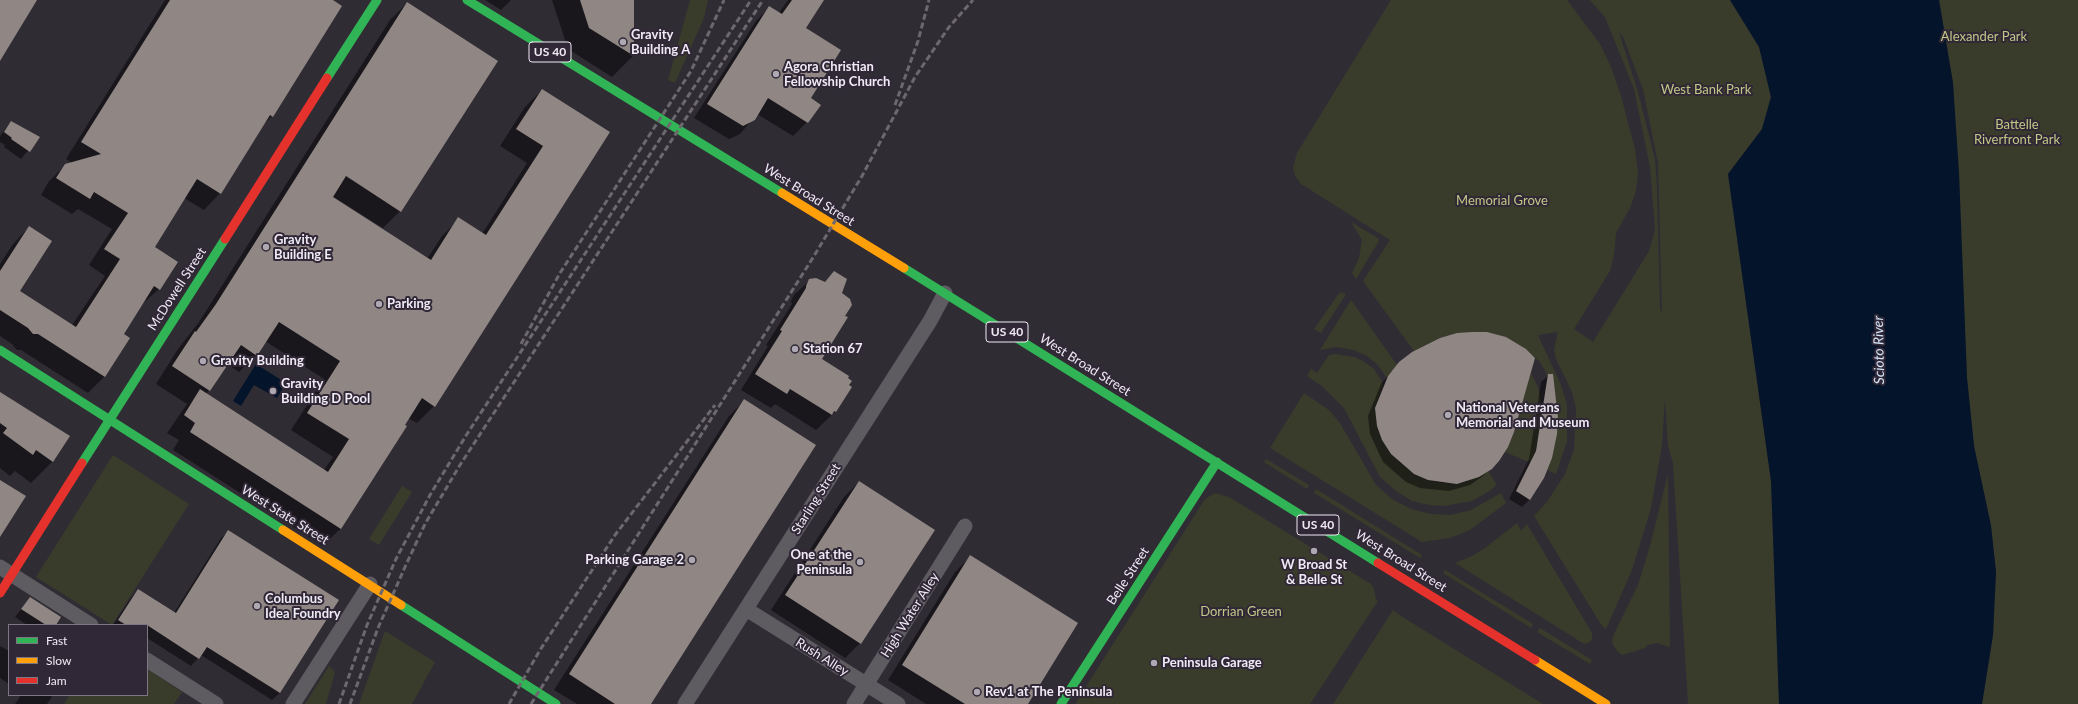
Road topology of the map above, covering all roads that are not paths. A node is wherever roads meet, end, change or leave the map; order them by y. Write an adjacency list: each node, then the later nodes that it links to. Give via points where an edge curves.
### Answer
1 (378, 0): 5 (street, McDowell Street)
2 (467, 0): 3 (street, West Broad Street / US 40)
3 (945, 294): 6 (street, West Broad Street / US 40); 11 (street, Starling Street)
4 (0, 350): 5 (street, West State Street)
5 (109, 420): 8 (street, McDowell Street); 9 (street, West State Street)
6 (1217, 462): 15 (street, West Broad Street / US 40); 22 (street, Belle Street)
7 (965, 526): 14 (street, High Water Alley)
8 (6, 571): 10 (street, McDowell Street); 12 (street)
9 (370, 584): 17 (street); 18 (street, West State Street)
10 (0, 593)
11 (746, 609): 14 (street, Rush Alley); 19 (street, Starling Street)
12 (90, 624)
13 (148, 661): 16 (street)
14 (866, 684): 20 (street, High Water Alley); 21 (street, Rush Alley)
15 (1600, 702)
16 (216, 704)
17 (293, 704)
18 (556, 704)
19 (685, 704)
20 (854, 704)
21 (898, 704)
22 (1061, 704)

